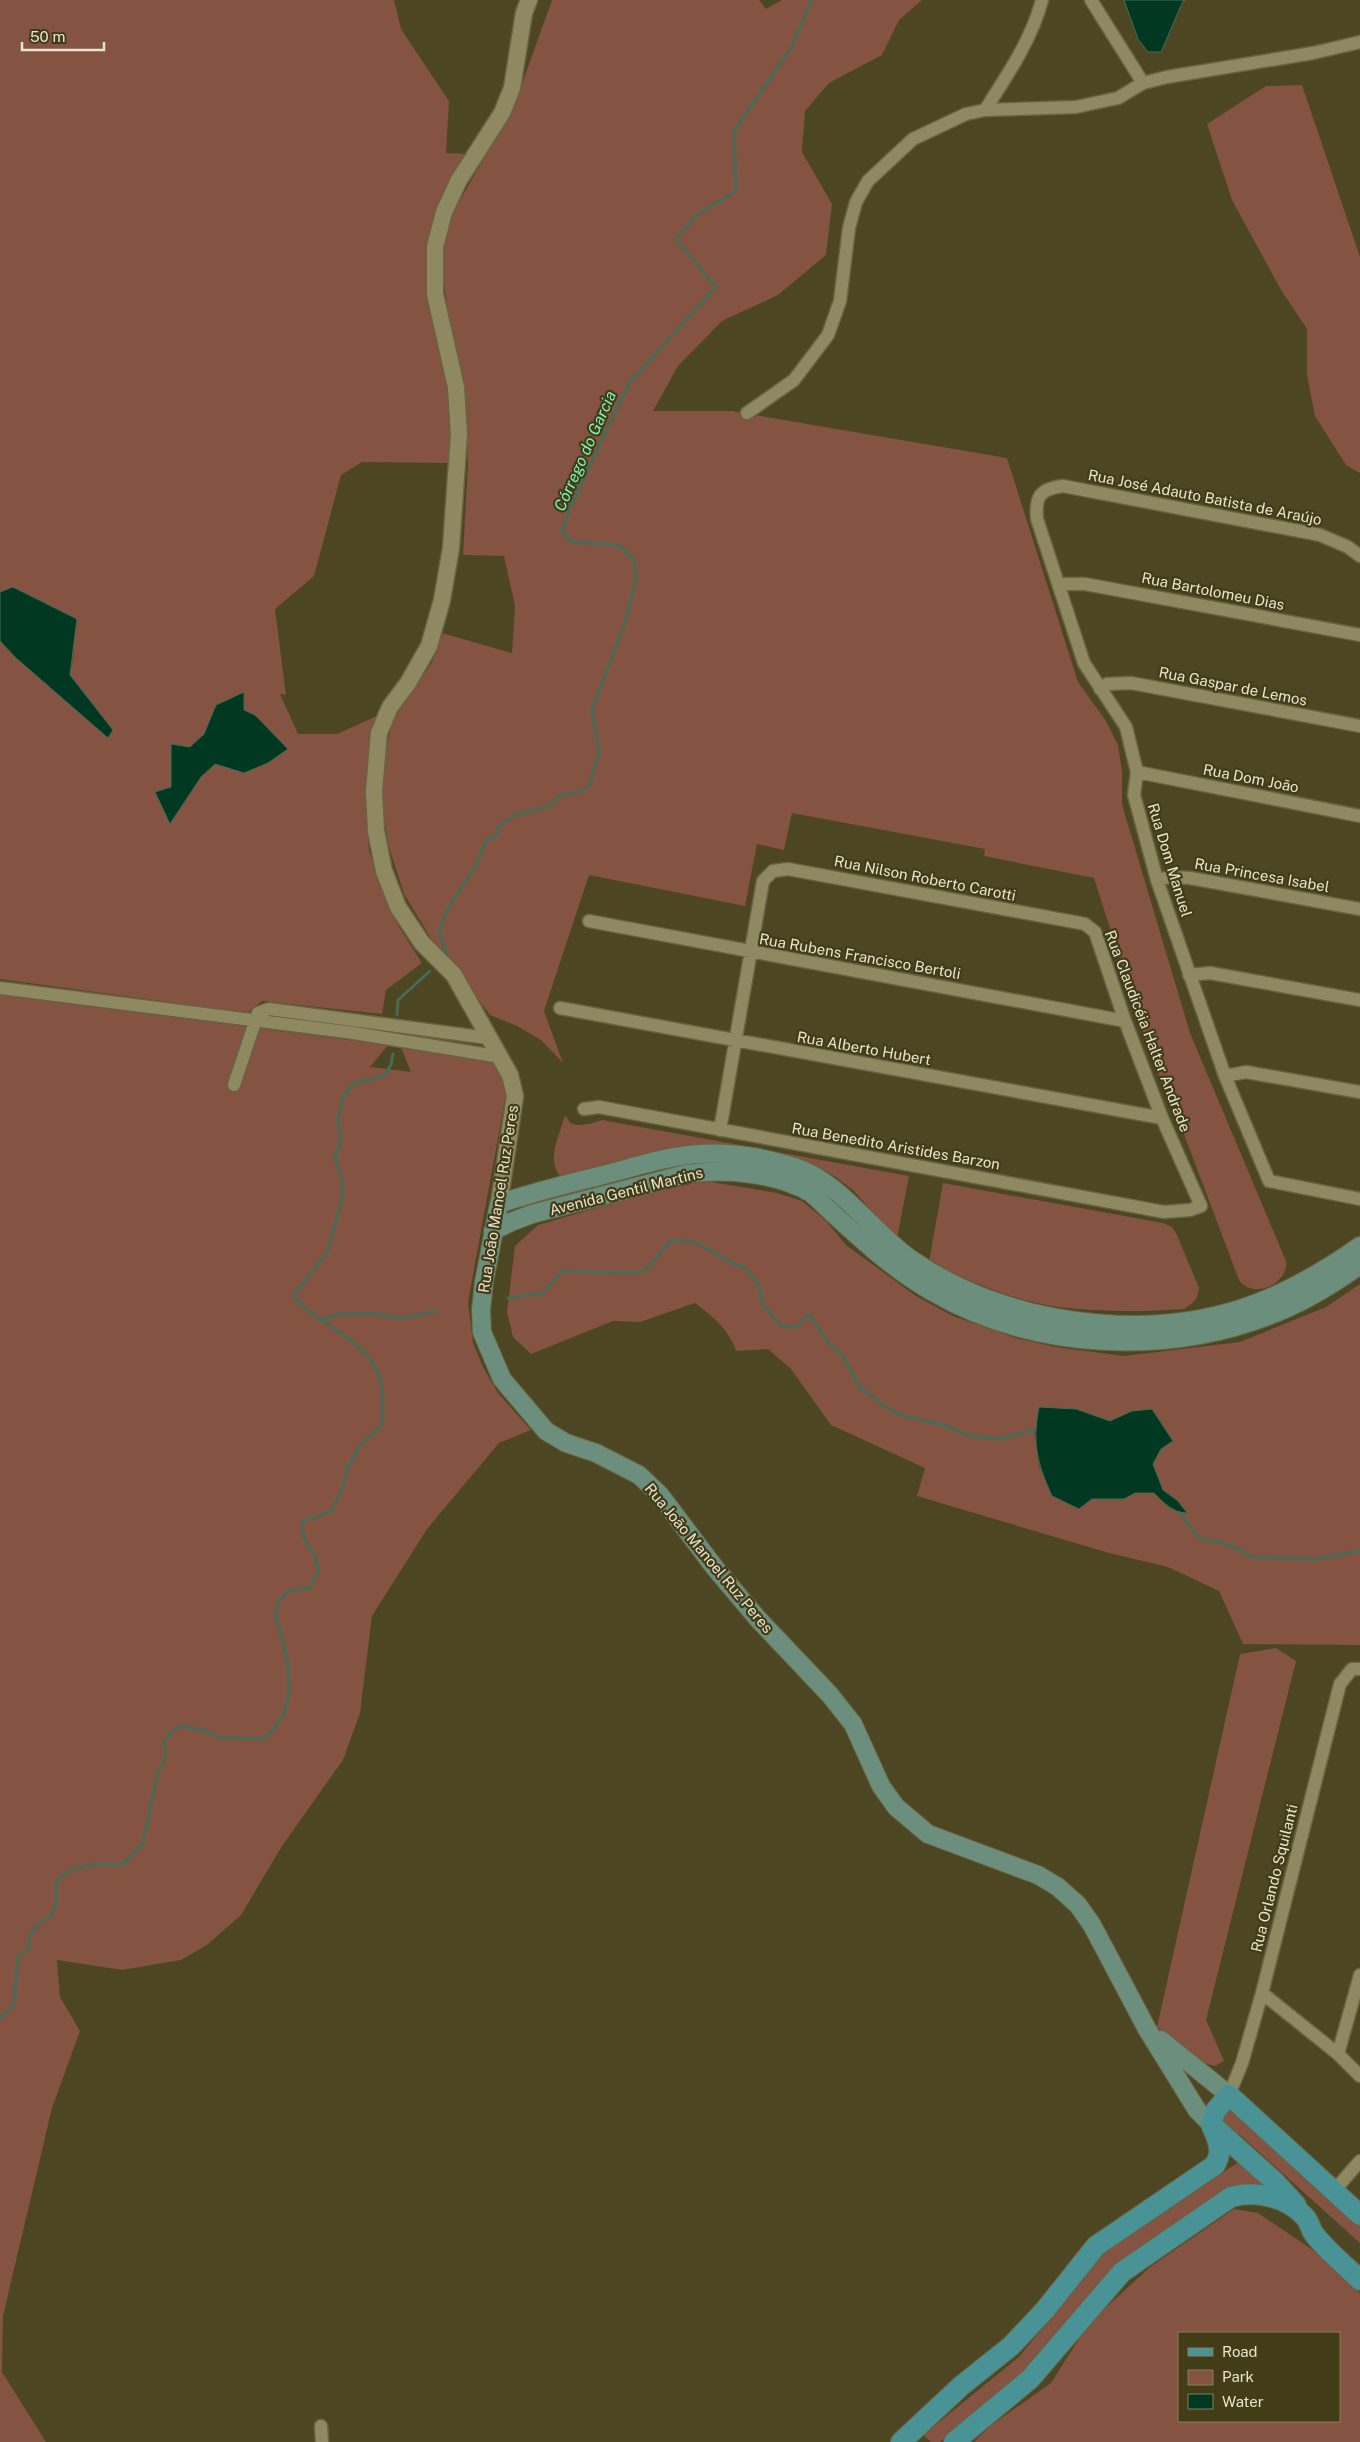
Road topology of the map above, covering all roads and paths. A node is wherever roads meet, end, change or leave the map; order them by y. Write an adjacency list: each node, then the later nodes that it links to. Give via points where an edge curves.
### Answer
1 (529, 0): 27 (street, Rua João Manoel Ruz Peres, via 524,12 512,88 502,113 459,180 444,212 435,247 435,294 456,387 459,434 451,548 442,600 429,646 390,707 379,733 374,792 376,831 384,871 398,907 422,944 454,975)
2 (1042, 0): 6 (street, via 1035,27 1018,60)
3 (1091, 0): 5 (street)
4 (1360, 42): 5 (street)
5 (1143, 84): 6 (street, via 1118,98 1076,107)
6 (985, 110): 7 (street, via 966,114 912,139 868,181 856,202 849,228 840,301 828,335 794,380)
7 (747, 414)
8 (1041, 493): 9 (street, Rua José Adauto Batista de Araújo, via 1063,486 1311,533 1335,540); 10 (street, Rua Dom Manuel, via 1036,504 1038,519)
9 (1360, 556)
10 (1060, 584): 11 (street, Rua Bartolomeu Dias, via 1085,584); 12 (street, Rua Dom Manuel, via 1084,663)
11 (1360, 636)
12 (1100, 689): 13 (street, Rua Gaspar de Lemos, via 1107,684 1131,683); 14 (street, Rua Dom Manuel, via 1126,727)
13 (1360, 726)
14 (1137, 772): 15 (street, Rua Dom João); 16 (street, Rua Dom Manuel, via 1134,795)
15 (1360, 816)
16 (1157, 880): 17 (street, Rua Princesa Isabel, via 1190,878); 21 (street, Rua Dom Manuel)
17 (1360, 910)
18 (589, 921): 20 (street, Rua Rubens Francisco Bertoli)
19 (1085, 924): 20 (street, Rua Nilson Roberto Carotti, via 788,869 774,871 763,881); 25 (street, Rua Claudicéia Halter Andrade, via 1099,940)
20 (751, 952): 25 (street, Rua Rubens Francisco Bertoli); 28 (street)
21 (1189, 975): 23 (street, via 1210,973); 30 (street, Rua Dom Manuel)
22 (0, 988): 26 (street)
23 (1360, 1000)
24 (560, 1008): 28 (street, Rua Alberto Hubert)
25 (1125, 1021): 34 (street, Rua Claudicéia Halter Andrade)
26 (255, 1022): 27 (street, via 258,1013 269,1008); 29 (street, via 354,1033); 31 (street)
27 (488, 1038): 29 (street, Rua João Manoel Ruz Peres)
28 (735, 1040): 34 (street, Rua Alberto Hubert); 35 (street)
29 (501, 1057): 38 (street, Rua João Manoel Ruz Peres, via 510,1075 514,1096)
30 (1225, 1076): 32 (street, via 1246,1072); 37 (street, Rua Dom Manuel, via 1269,1180)
31 (234, 1085)
32 (1360, 1092)
33 (584, 1109): 35 (street, Rua Benedito Aristides Barzon, via 599,1107)
34 (1162, 1118): 39 (street, Rua Claudicéia Halter Andrade)
35 (720, 1130): 39 (street, Rua Benedito Aristides Barzon, via 1164,1212)
36 (529, 1194): 38 (main road, Avenida Gentil Martins); 40 (street); 45 (main road, Avenida Gentil Martins, via 676,1156 722,1153 758,1157 799,1168 824,1183 894,1247 934,1275 982,1297 1074,1320 1123,1324)
37 (1360, 1199)
38 (499, 1204): 41 (main road, Rua João Manoel Ruz Peres)
39 (1201, 1206)
40 (532, 1214): 41 (main road, Avenida Gentil Martins); 45 (main road, Avenida Gentil Martins, via 686,1174 711,1171 752,1175 791,1184 811,1193 884,1258 931,1291 974,1312 1027,1330 1120,1342 1173,1339)
41 (494, 1231): 49 (main road, Rua João Manoel Ruz Peres, via 484,1282 482,1332 502,1379 520,1402 546,1431 639,1475 660,1495 727,1583 853,1724 881,1786 914,1824 928,1834 1038,1875 1078,1905 1092,1925)
42 (1360, 1246): 44 (main road, Avenida Gentil Martins)
43 (1360, 1265): 44 (main road, Avenida Gentil Martins)
44 (1321, 1282): 45 (main road, Avenida Gentil Martins, via 1272,1297)
45 (1235, 1318)
46 (1356, 1669): 48 (street, Rua Orlando Squilanti, via 1340,1684)
47 (1360, 1975): 50 (street)
48 (1262, 1994): 50 (street); 52 (street, Rua Orlando Squilanti)
49 (1147, 2029): 52 (main road, Rua João Manoel Ruz Peres); 53 (main road, Rua João Manoel Ruz Peres, via 1197,2110)
50 (1338, 2054): 51 (street)
51 (1360, 2076)
52 (1229, 2095): 53 (main road, via 1216,2110); 55 (main road)
53 (1210, 2124): 57 (main road, via 1276,2182); 62 (main road, via 1220,2148 1215,2165 1096,2246 1012,2346 961,2386)
54 (1360, 2161): 55 (street)
55 (1333, 2192): 56 (main road)
56 (1360, 2215)
57 (1306, 2218): 58 (main road); 59 (main road, via 1313,2233); 63 (main road, via 1278,2199 1256,2194 1231,2197 1215,2207 1122,2272 1030,2379)
58 (1360, 2262)
59 (1360, 2280)
60 (322, 2426): 61 (street)
61 (322, 2442)
62 (901, 2442)
63 (954, 2442)

